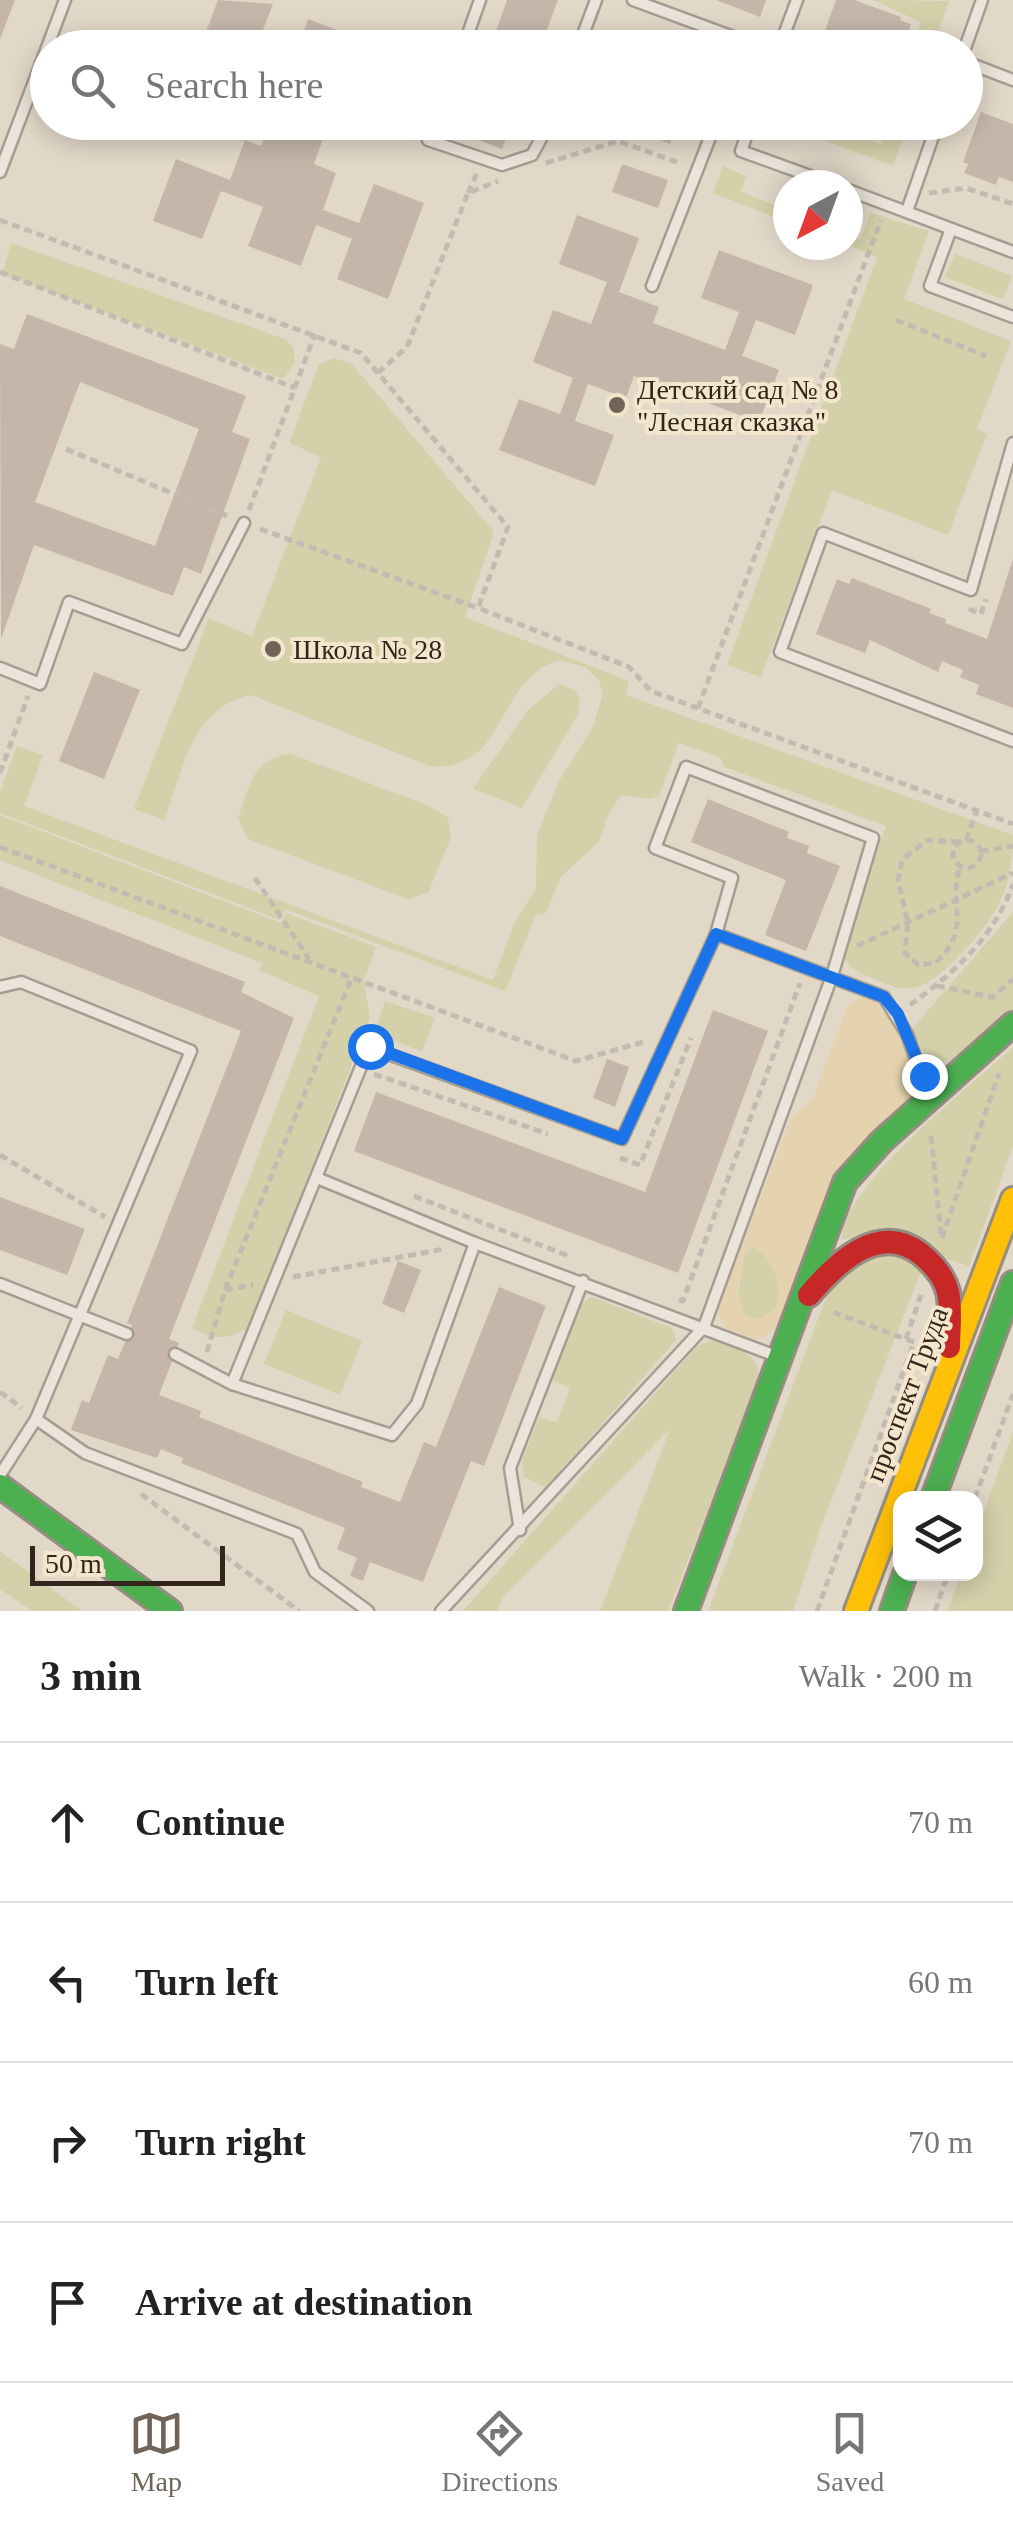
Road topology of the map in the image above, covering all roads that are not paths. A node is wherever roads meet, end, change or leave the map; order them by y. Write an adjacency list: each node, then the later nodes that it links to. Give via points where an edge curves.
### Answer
1 (65, 0): 7 (lane)
2 (480, 0): 8 (lane)
3 (596, 0): 9 (lane)
4 (632, 0): 10 (lane)
5 (797, 0): 11 (lane)
6 (982, 0): 12 (lane)
7 (53, 30)
8 (469, 30)
9 (585, 30)
10 (709, 30)
11 (786, 30)
12 (971, 30)
13 (983, 69): 14 (lane)
14 (1013, 80)
15 (30, 90): 21 (lane)
16 (428, 140): 17 (lane, via 502,165 532,155)
17 (540, 140)
18 (709, 140): 27 (lane)
19 (745, 140): 22 (lane, via 741,151)
20 (932, 140): 24 (lane)
21 (1, 164)
22 (794, 170)
23 (863, 195): 24 (lane)
24 (907, 211): 25 (lane)
25 (951, 229): 26 (lane); 28 (lane, via 930,286)
26 (1013, 252)
27 (652, 286)
28 (1013, 318)
29 (1013, 443): 32 (lane, via 971,590 822,534 780,652)
30 (244, 523): 31 (lane, via 182,644 69,602 40,684)
31 (0, 668)
32 (1013, 741)
33 (716, 934): 34 (lane); 34 (lane, via 732,878 655,848 686,767 873,838); 38 (lane, via 622,1139 370,1046)
34 (829, 982): 37 (lane, via 884,997 898,1014); 46 (lane)
35 (0, 987): 45 (lane, via 21,982 191,1051)
36 (1013, 1024): 37 (main road)
37 (928, 1098): 44 (main road, via 845,1182)
38 (317, 1178): 40 (lane); 53 (lane)
39 (1013, 1199): 51 (main road, проспект Труда)
40 (475, 1243): 41 (lane); 53 (lane, via 417,1404 392,1435)
41 (582, 1281): 46 (lane); 58 (lane, via 510,1468)
42 (1013, 1282): 52 (main road)
43 (0, 1284): 45 (lane)
44 (804, 1302): 50 (main road); 51 (main road, via 848,1254 873,1243 904,1244 932,1264 948,1290)
45 (82, 1314): 47 (lane); 54 (lane)
46 (704, 1327): 50 (lane); 58 (lane)
47 (127, 1334)
48 (1013, 1342): 52 (main road)
49 (175, 1354): 53 (lane)
50 (782, 1358): 63 (main road)
51 (948, 1368): 64 (main road, проспект Труда)
52 (979, 1378): 57 (main road)
53 (232, 1384)
54 (36, 1419): 55 (lane); 61 (lane, via 85,1453 298,1534 315,1572)
55 (0, 1476)
56 (0, 1486): 60 (main road)
57 (936, 1491)
58 (520, 1530): 62 (lane)
59 (903, 1581): 65 (main road)
60 (170, 1611)
61 (368, 1611)
62 (441, 1611)
63 (686, 1611)
64 (856, 1611)
65 (892, 1611)

